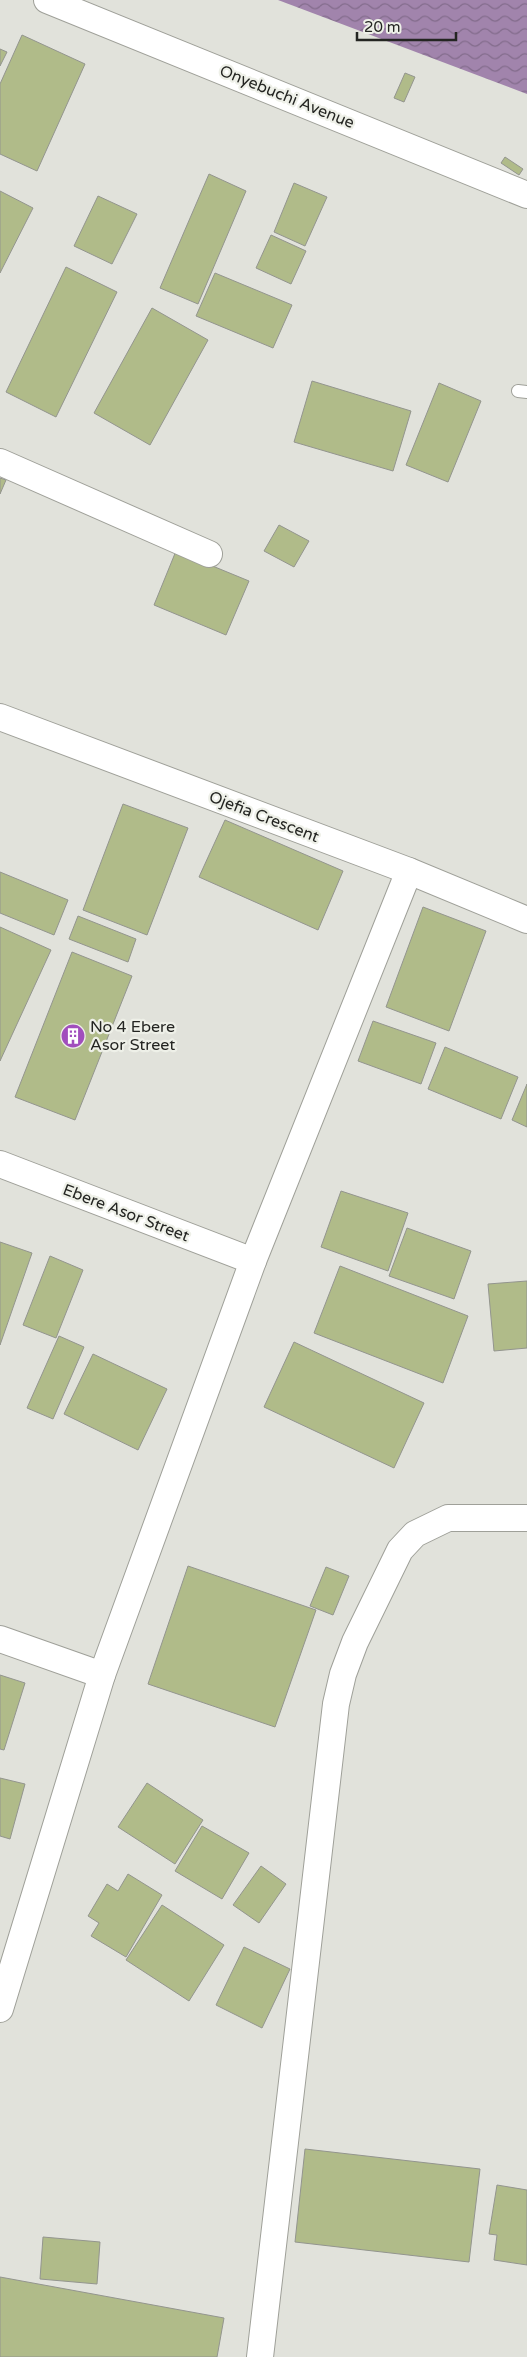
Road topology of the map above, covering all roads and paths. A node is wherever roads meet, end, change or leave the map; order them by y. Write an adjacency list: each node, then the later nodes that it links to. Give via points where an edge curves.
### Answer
1 (46, 0): 2 (street, Onyebuchi Avenue)
2 (527, 195)
3 (0, 462): 4 (street)
4 (209, 554)
5 (0, 717): 6 (street, Ojefia Crescent)
6 (409, 871): 7 (street, Ojefia Crescent); 9 (street)
7 (527, 920)
8 (0, 1164): 9 (street, Ebere Asor Street)
9 (253, 1261): 12 (street)
10 (527, 1518): 14 (street, via 448,1518 415,1534 400,1550 343,1674 336,1704)
11 (0, 1639): 12 (street)
12 (102, 1675): 13 (street)
13 (0, 2009)
14 (260, 2357)

